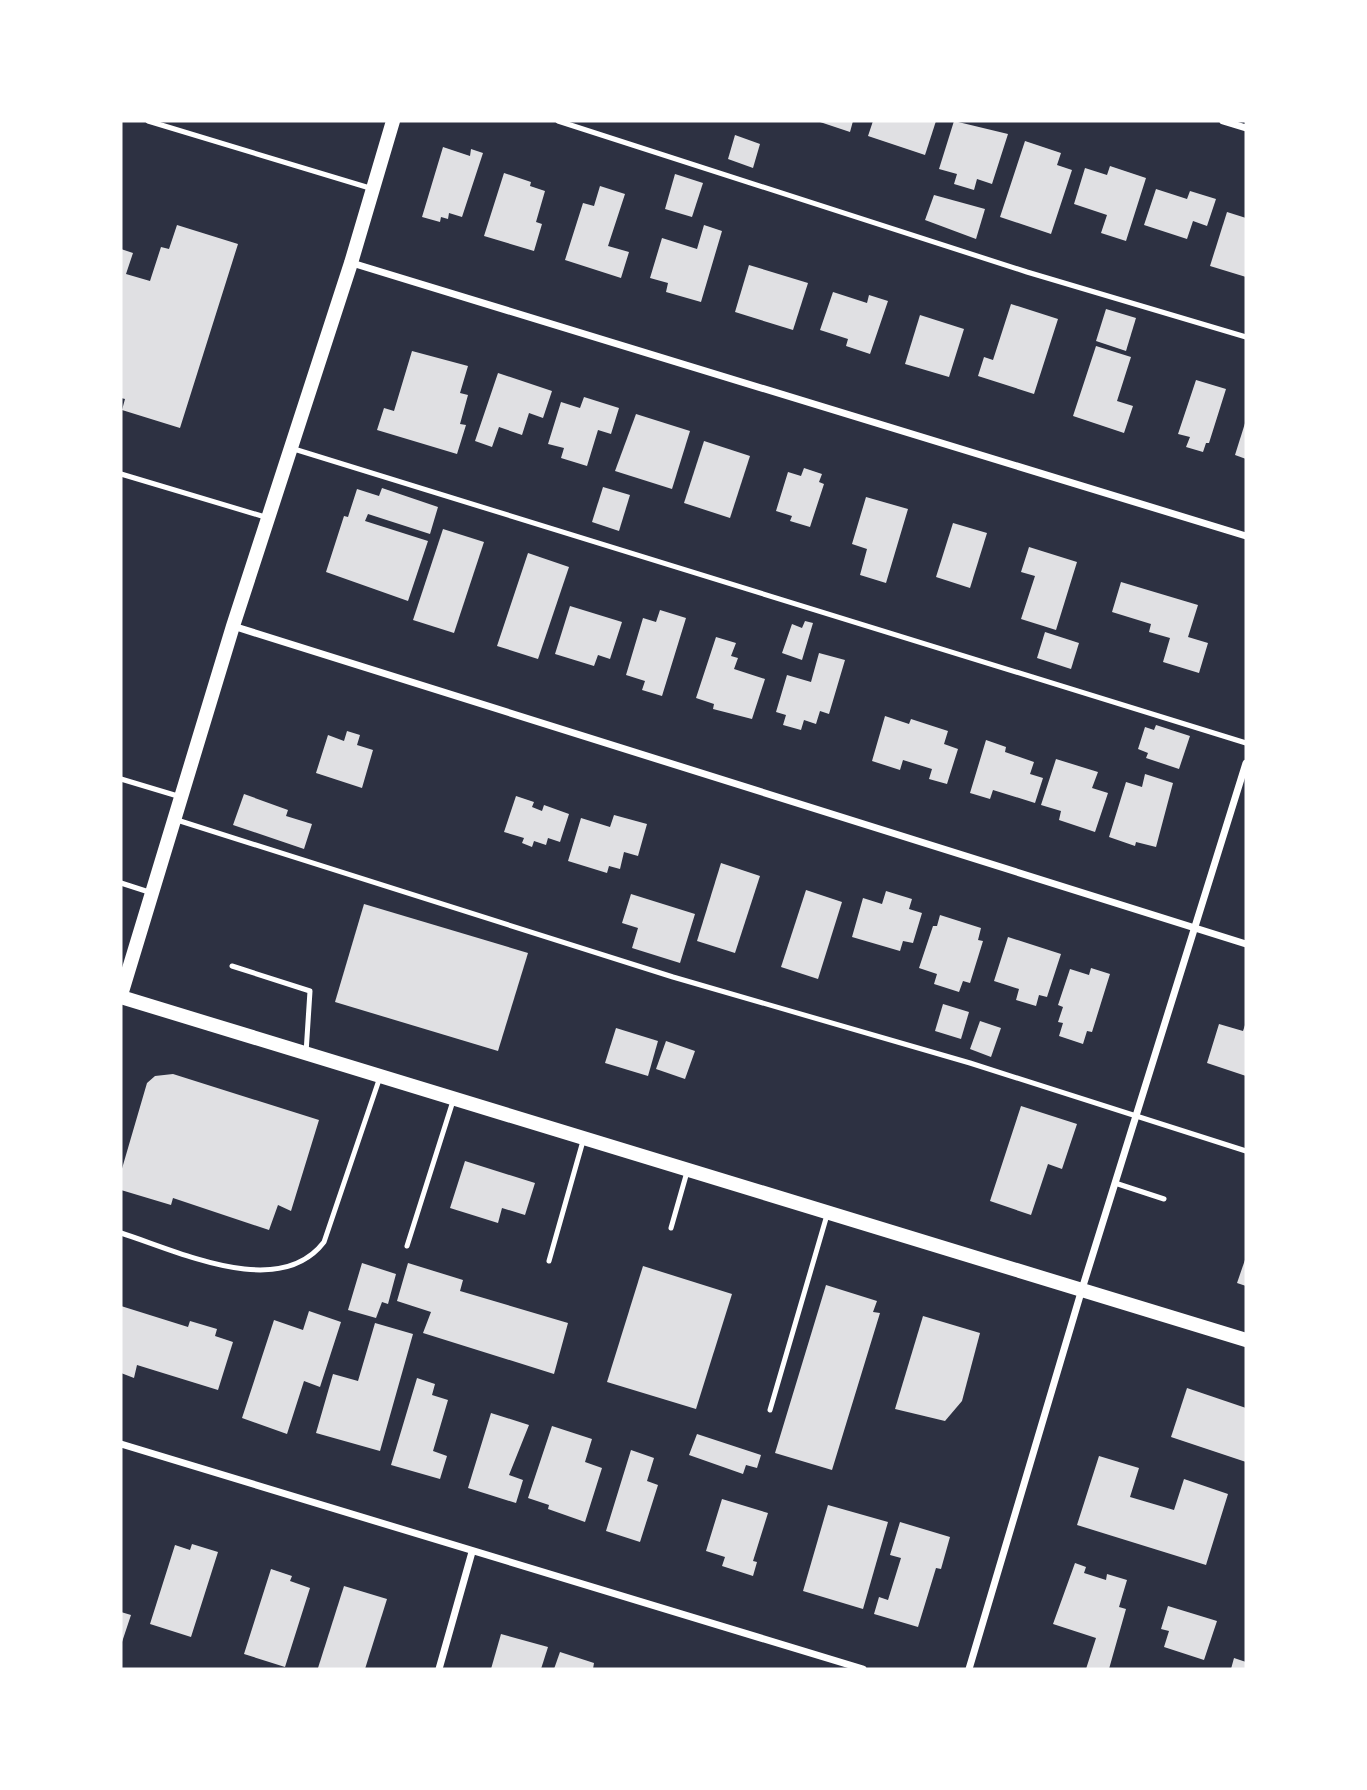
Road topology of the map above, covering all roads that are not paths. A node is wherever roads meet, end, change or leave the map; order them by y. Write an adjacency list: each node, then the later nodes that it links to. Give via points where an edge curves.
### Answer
1 (148, 121): 6 (lane)
2 (393, 121): 6 (main road)
3 (558, 121): 8 (lane, via 1027,272)
4 (1223, 121): 5 (street)
5 (1246, 128)
6 (373, 189): 7 (main road)
7 (351, 262): 9 (main road); 12 (street)
8 (1246, 337)
9 (291, 448): 11 (main road); 14 (lane)
10 (121, 474): 11 (lane)
11 (268, 518): 13 (main road)
12 (1246, 536)
13 (233, 626): 17 (main road); 21 (street)
14 (1246, 743)
15 (1246, 763): 21 (street)
16 (121, 779): 17 (lane)
17 (181, 797): 18 (main road)
18 (174, 819): 20 (main road); 28 (lane, via 673,977)
19 (121, 883): 20 (lane)
20 (152, 893): 24 (main road)
21 (1193, 928): 22 (street); 28 (street)
22 (1246, 944)
23 (232, 966): 25 (lane, via 310,991)
24 (121, 996): 25 (main road)
25 (306, 1053): 26 (main road)
26 (380, 1076): 27 (main road); 36 (lane, via 324,1242 297,1265 247,1272)
27 (454, 1098): 29 (main road); 37 (lane)
28 (1135, 1116): 30 (lane); 32 (street)
29 (584, 1138): 31 (main road); 38 (lane)
30 (1246, 1151)
31 (688, 1169): 34 (main road); 35 (lane)
32 (1115, 1183): 33 (lane); 39 (street)
33 (1164, 1199)
34 (827, 1212): 39 (main road); 41 (lane)
35 (671, 1228)
36 (121, 1233)
37 (407, 1246)
38 (549, 1261)
39 (1082, 1289): 40 (main road); 46 (street)
40 (1246, 1339)
41 (770, 1410)
42 (121, 1444): 43 (street)
43 (472, 1552): 44 (street); 45 (street)
44 (439, 1669)
45 (863, 1669)
46 (970, 1669)

